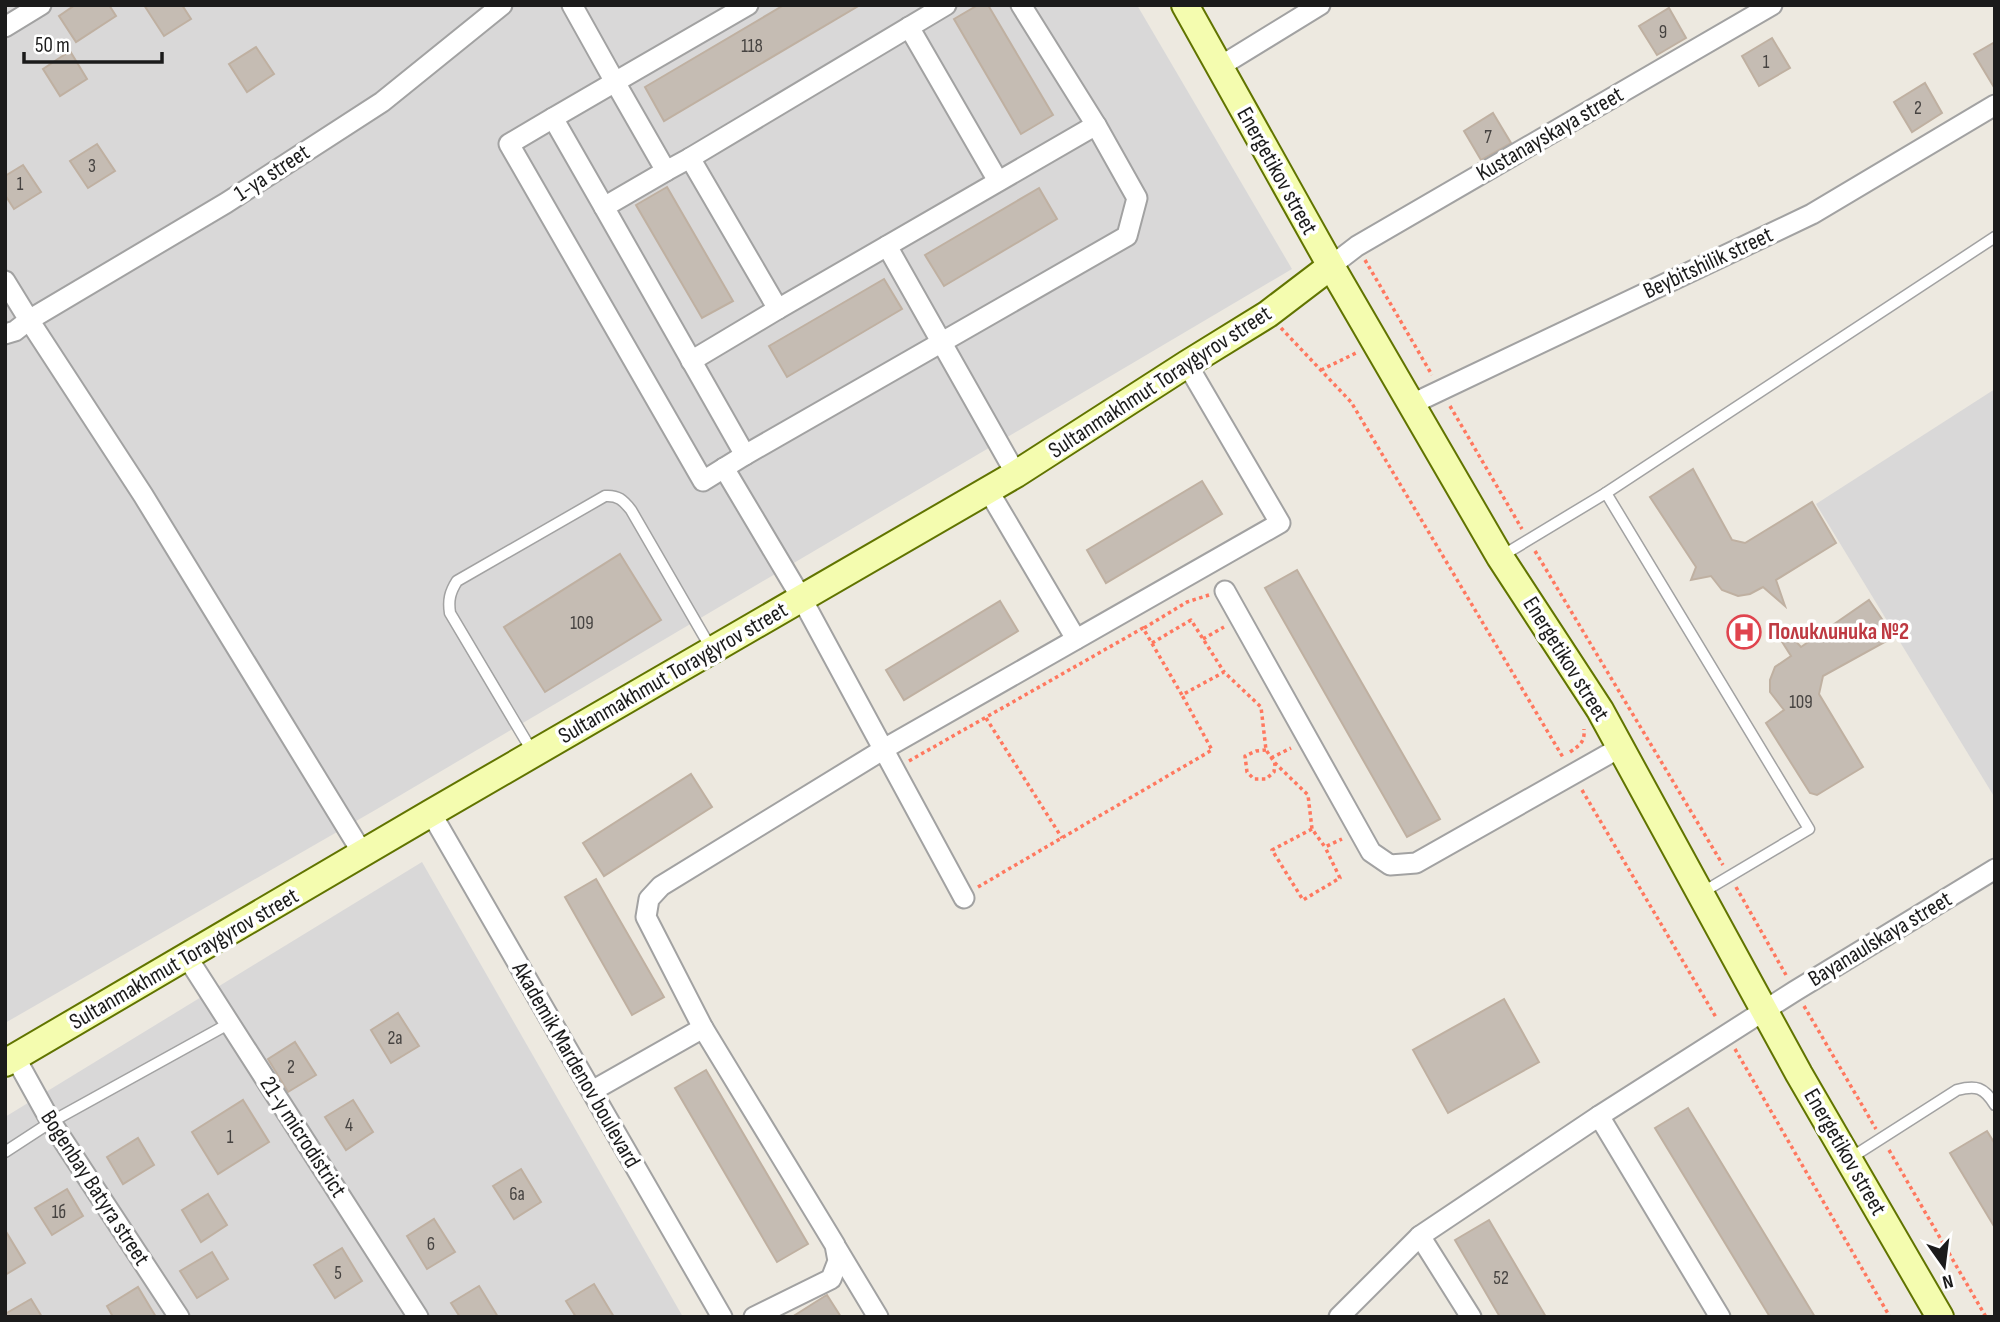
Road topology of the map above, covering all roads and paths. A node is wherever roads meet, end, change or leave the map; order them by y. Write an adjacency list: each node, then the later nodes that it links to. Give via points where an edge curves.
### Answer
1 (41, 5): 10 (street)
2 (502, 5): 28 (street, 1-ya street, via 382,102)
3 (572, 5): 13 (street)
4 (748, 5): 13 (street)
5 (946, 5): 11 (street)
6 (1021, 5): 16 (street)
7 (1185, 5): 12 (main road, Energetikov street)
8 (1320, 5): 12 (street)
9 (1772, 5): 23 (street, Kustanayskaya street)
10 (5, 27)
11 (909, 27): 17 (street); 19 (street)
12 (1219, 67): 24 (main road, Energetikov street)
13 (615, 82): 15 (street); 18 (street)
14 (1995, 105): 33 (street, Beybitshilik street, via 1812,214)
15 (553, 118): 20 (street); 36 (street, via 509,144 703,481)
16 (1096, 125): 19 (street); 30 (street, via 1137,198 1127,236)
17 (690, 158): 18 (street); 26 (street)
18 (666, 171): 20 (street)
19 (998, 181): 22 (street)
20 (604, 207): 31 (street)
21 (1995, 237): 39 (lane)
22 (887, 246): 26 (street); 30 (street)
23 (1357, 246): 24 (street, Kustanayskaya street); 33 (path)
24 (1331, 267): 27 (main road, Sultanmakhmut Toraygyrov street); 34 (main road, Energetikov street)
25 (10, 289): 28 (street)
26 (778, 309): 31 (street)
27 (1268, 314): 32 (main road, Sultanmakhmut Toraygyrov street); 60 (path, via 1351,402)
28 (29, 320): 29 (street, 1-ya street); 66 (street, via 143,495)
29 (5, 334)
30 (941, 343): 35 (street); 37 (street)
31 (691, 361): 35 (street)
32 (1187, 364): 37 (main road, Sultanmakhmut Toraygyrov street); 46 (street, via 1280,523)
33 (1441, 390): 34 (street, Beybitshilik street); 40 (path)
34 (1412, 404): 41 (main road, Energetikov street)
35 (745, 455): 36 (street)
36 (724, 468): 43 (street)
37 (1016, 474): 38 (main road, Sultanmakhmut Toraygyrov street)
38 (988, 490): 43 (main road, Sultanmakhmut Toraygyrov street); 46 (street)
39 (1606, 493): 40 (lane); 68 (lane, via 1808,829)
40 (1528, 540): 41 (lane); 68 (path)
41 (1500, 557): 55 (main road, Energetikov street)
42 (1225, 591): 44 (street); 45 (path, via 1187,601)
43 (802, 599): 49 (main road, Sultanmakhmut Toraygyrov street); 56 (street)
44 (1241, 618): 47 (path); 63 (street)
45 (1143, 628): 48 (path); 53 (path)
46 (1076, 639): 52 (street)
47 (1203, 639): 48 (path, via 1191,620); 50 (path)
48 (1152, 643): 51 (path)
49 (712, 650): 58 (main road, Sultanmakhmut Toraygyrov street); 58 (lane, via 631,510 613,495 457,580 448,600 450,613)
50 (1224, 672): 51 (path); 57 (path, via 1261,707)
51 (1182, 695): 64 (path, via 1212,750)
52 (973, 697): 53 (path); 56 (street)
53 (986, 718): 56 (path, via 901,766); 64 (path)
54 (1585, 719): 60 (path, via 1582,744)
55 (1620, 747): 60 (street); 70 (main road, Energetikov street)
56 (886, 748): 69 (street); 75 (street, via 661,886 649,899 646,916)
57 (1266, 750): 59 (path); 59 (path, via 1245,756 1247,772 1254,779 1266,779)
58 (533, 754): 61 (main road, Sultanmakhmut Toraygyrov street)
59 (1275, 763): 62 (path, via 1308,795)
60 (1567, 765): 63 (street, via 1416,863 1390,865 1371,852); 76 (path)
61 (431, 813): 66 (main road, Sultanmakhmut Toraygyrov street); 78 (street, Akademik Mardenov boulevard)
62 (1312, 828): 65 (path); 65 (path, via 1272,850 1303,900 1340,878)
63 (1359, 830): 65 (path)
64 (1062, 838): 69 (path)
65 (1325, 847)
66 (363, 854): 71 (main road, Sultanmakhmut Toraygyrov street)
67 (1995, 869): 72 (street, Bayanaulskaya street)
68 (1729, 876): 70 (lane); 72 (path)
69 (969, 894)
70 (1699, 894): 73 (main road, Energetikov street)
71 (187, 957): 74 (street, 21-y microdistrict); 77 (main road, Sultanmakhmut Toraygyrov street)
72 (1795, 991): 73 (street, Bayanaulskaya street); 82 (path)
73 (1766, 1010): 76 (street, Bayanaulskaya street); 84 (main road, Energetikov street)
74 (230, 1023): 81 (lane); 88 (street, 21-y microdistrict)
75 (703, 1028): 78 (street); 86 (street)
76 (1726, 1035): 80 (street, Bayanaulskaya street); 95 (path)
77 (10, 1060): 81 (street, Bogenbay Batyra street)
78 (592, 1091): 89 (street, Akademik Mardenov boulevard)
79 (1995, 1105): 82 (lane, via 1982,1089 1957,1090)
80 (1599, 1116): 85 (street, Bayanaulskaya street); 94 (street)
81 (51, 1122): 83 (lane); 87 (street, Bogenbay Batyra street)
82 (1882, 1138): 84 (lane); 97 (path)
83 (5, 1152)
84 (1849, 1159): 96 (main road, Energetikov street)
85 (1420, 1236): 92 (street, Bayanaulskaya street); 93 (street)
86 (835, 1245): 90 (street, via 838,1261 831,1279); 91 (street)
87 (179, 1317)
88 (418, 1317)
89 (722, 1317)
90 (754, 1317)
91 (878, 1317)
92 (1339, 1317)
93 (1471, 1317)
94 (1720, 1317)
95 (1890, 1317)
96 (1940, 1317)
97 (1986, 1317)

